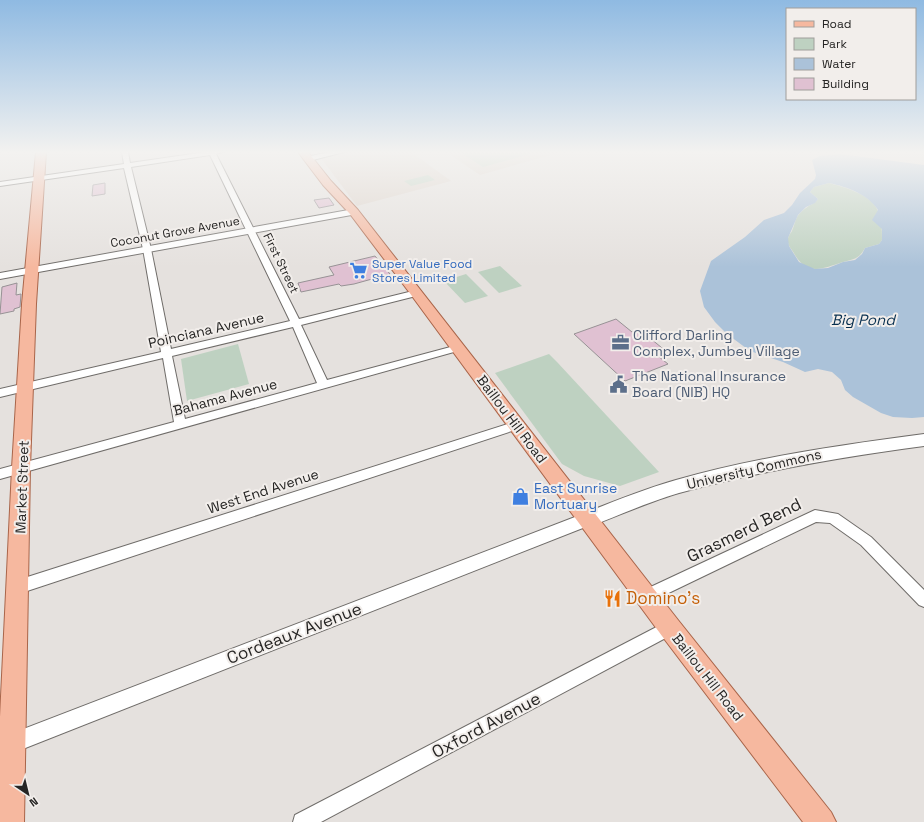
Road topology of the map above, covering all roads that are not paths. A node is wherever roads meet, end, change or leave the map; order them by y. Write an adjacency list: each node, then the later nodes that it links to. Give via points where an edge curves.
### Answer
1 (39, 190): 8 (main road, Market Street)
2 (132, 190): 7 (street)
3 (233, 190): 6 (street, First Street)
4 (334, 190): 5 (main road, Baillou Hill Road)
5 (354, 212): 6 (street, Coconut Grove Avenue); 10 (main road, Baillou Hill Road)
6 (251, 230): 7 (street, Coconut Grove Avenue); 11 (street, First Street)
7 (147, 249): 8 (street, Coconut Grove Avenue); 13 (street)
8 (33, 270): 9 (street, Coconut Grove Avenue); 15 (main road, Market Street)
9 (0, 276)
10 (417, 293): 11 (street, Poinciana Avenue); 12 (main road, Baillou Hill Road)
11 (296, 324): 13 (street, Poinciana Avenue); 14 (street, First Street)
12 (458, 348): 14 (street, Bahama Avenue); 18 (main road, Baillou Hill Road)
13 (167, 353): 15 (street, Poinciana Avenue); 17 (street)
14 (324, 386): 17 (street, Bahama Avenue)
15 (26, 387): 16 (street, Poinciana Avenue); 20 (main road, Market Street)
16 (0, 393)
17 (180, 424): 20 (street, Bahama Avenue)
18 (517, 425): 22 (main road, Baillou Hill Road); 23 (street, West End Avenue)
19 (924, 440): 22 (main road, University Commons, via 846,450 760,466 676,487)
20 (22, 468): 21 (street, Bahama Avenue); 23 (main road, Market Street)
21 (0, 474)
22 (588, 519): 24 (main road, Baillou Hill Road); 27 (street, Cordeaux Avenue)
23 (18, 587): 27 (main road, Market Street)
24 (647, 596): 25 (street, Grasmerd Bend, via 815,516 833,518 866,541); 26 (main road, Baillou Hill Road)
25 (924, 600)
26 (670, 628): 28 (main road, Baillou Hill Road); 30 (street, Oxford Avenue)
27 (6, 746): 29 (main road, Market Street)
28 (812, 819)
29 (9, 822)
30 (302, 822)

